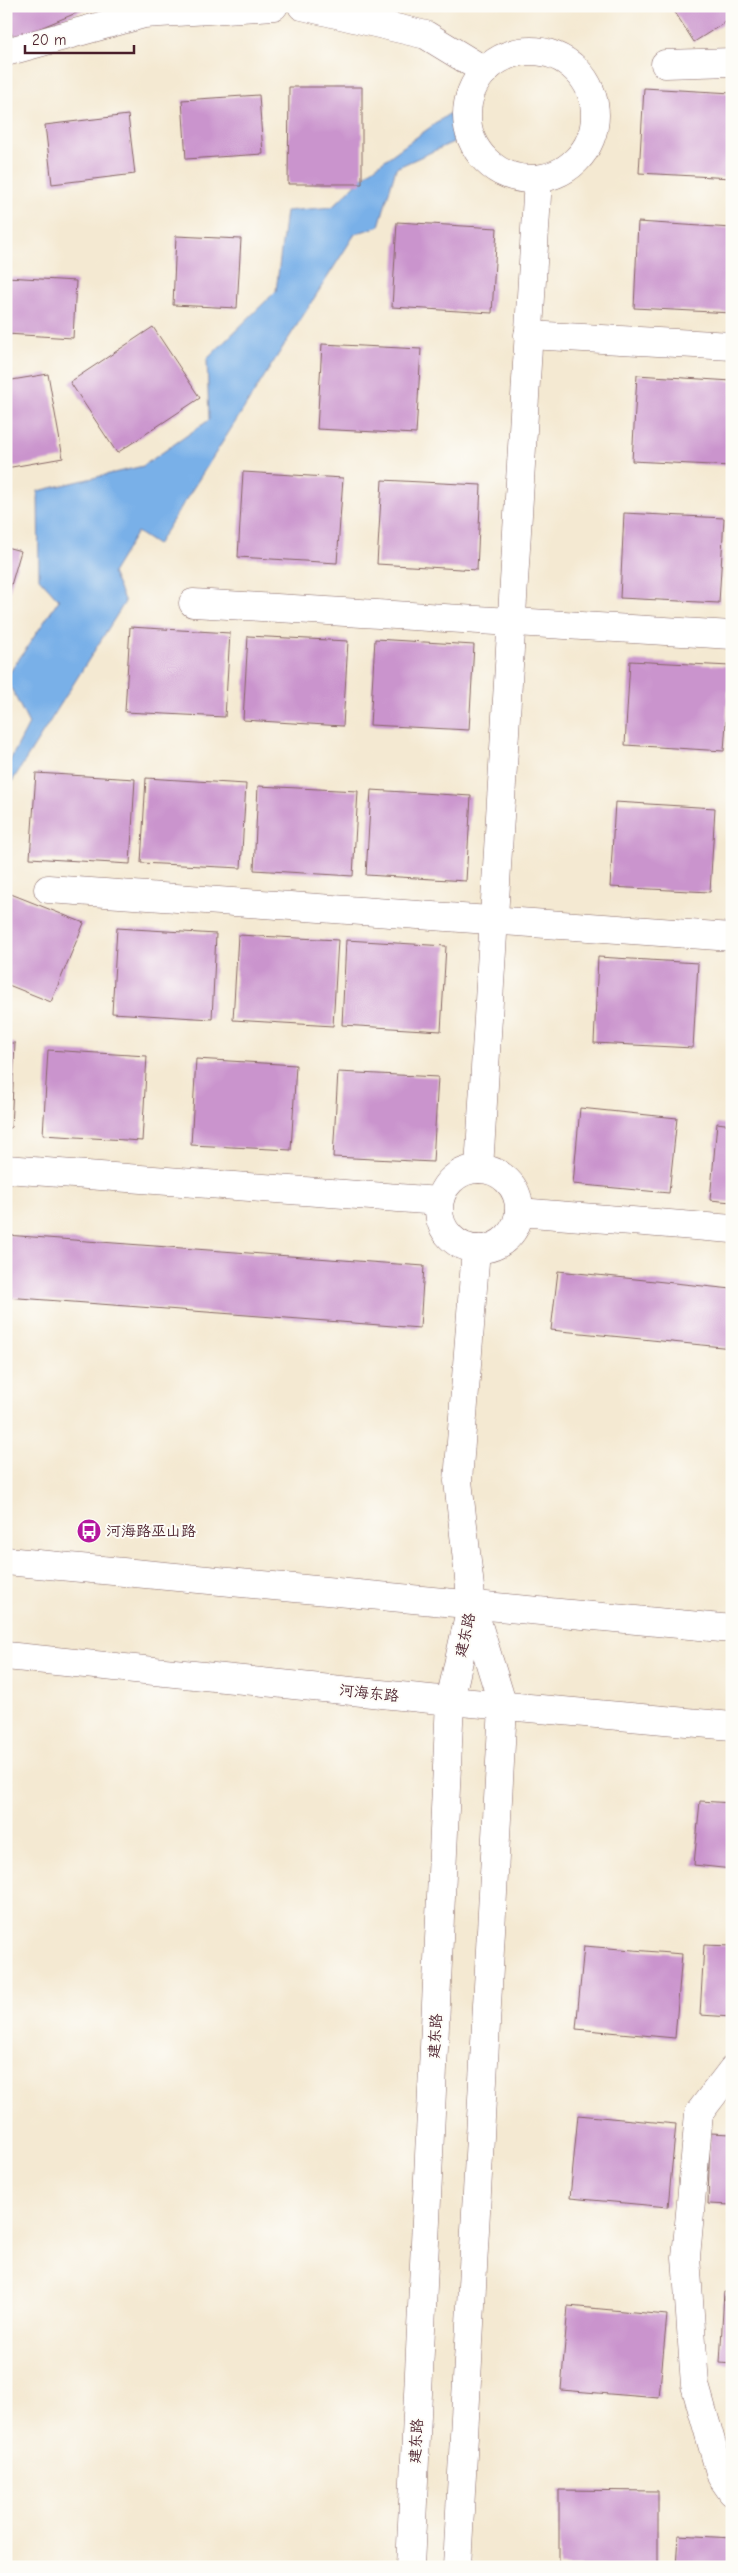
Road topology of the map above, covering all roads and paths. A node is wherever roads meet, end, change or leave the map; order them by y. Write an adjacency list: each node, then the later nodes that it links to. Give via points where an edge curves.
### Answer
1 (274, 6): 3 (street, via 144,14)
2 (302, 6): 6 (street, via 426,35)
3 (6, 52)
4 (732, 62): 5 (street)
5 (665, 64)
6 (486, 71): 7 (street, via 477,79 468,98 466,119 471,140 482,157 498,171 517,178); 7 (street, via 510,54 531,51 552,55 585,81 594,108 595,123 589,144 576,161 559,174)
7 (538, 179): 8 (street)
8 (528, 335): 9 (street); 11 (street)
9 (732, 346)
10 (194, 603): 11 (street)
11 (512, 622): 12 (street); 14 (street)
12 (732, 635)
13 (48, 889): 14 (street)
14 (494, 920): 15 (street); 17 (street)
15 (732, 937)
16 (6, 1169): 18 (street)
17 (479, 1169): 18 (street, via 465,1171 453,1178); 19 (street, via 492,1171 513,1187)
18 (439, 1201): 21 (street, via 443,1228 462,1246)
19 (519, 1212): 20 (street); 21 (street, via 510,1235 494,1246)
20 (732, 1229)
21 (476, 1249): 23 (street, via 458,1481)
22 (6, 1561): 23 (street)
23 (472, 1606): 24 (street); 26 (street, 建东路); 27 (street, 建东路)
24 (732, 1630)
25 (6, 1656): 26 (street, 河海东路)
26 (450, 1702): 27 (street, 河海东路); 31 (street, 建东路)
27 (503, 1706): 28 (street, 河海东路); 32 (street, 建东路)
28 (732, 1726)
29 (732, 2070): 30 (street, via 698,2113 686,2257 695,2385 720,2476)
30 (732, 2492)
31 (410, 2567)
32 (457, 2567)

